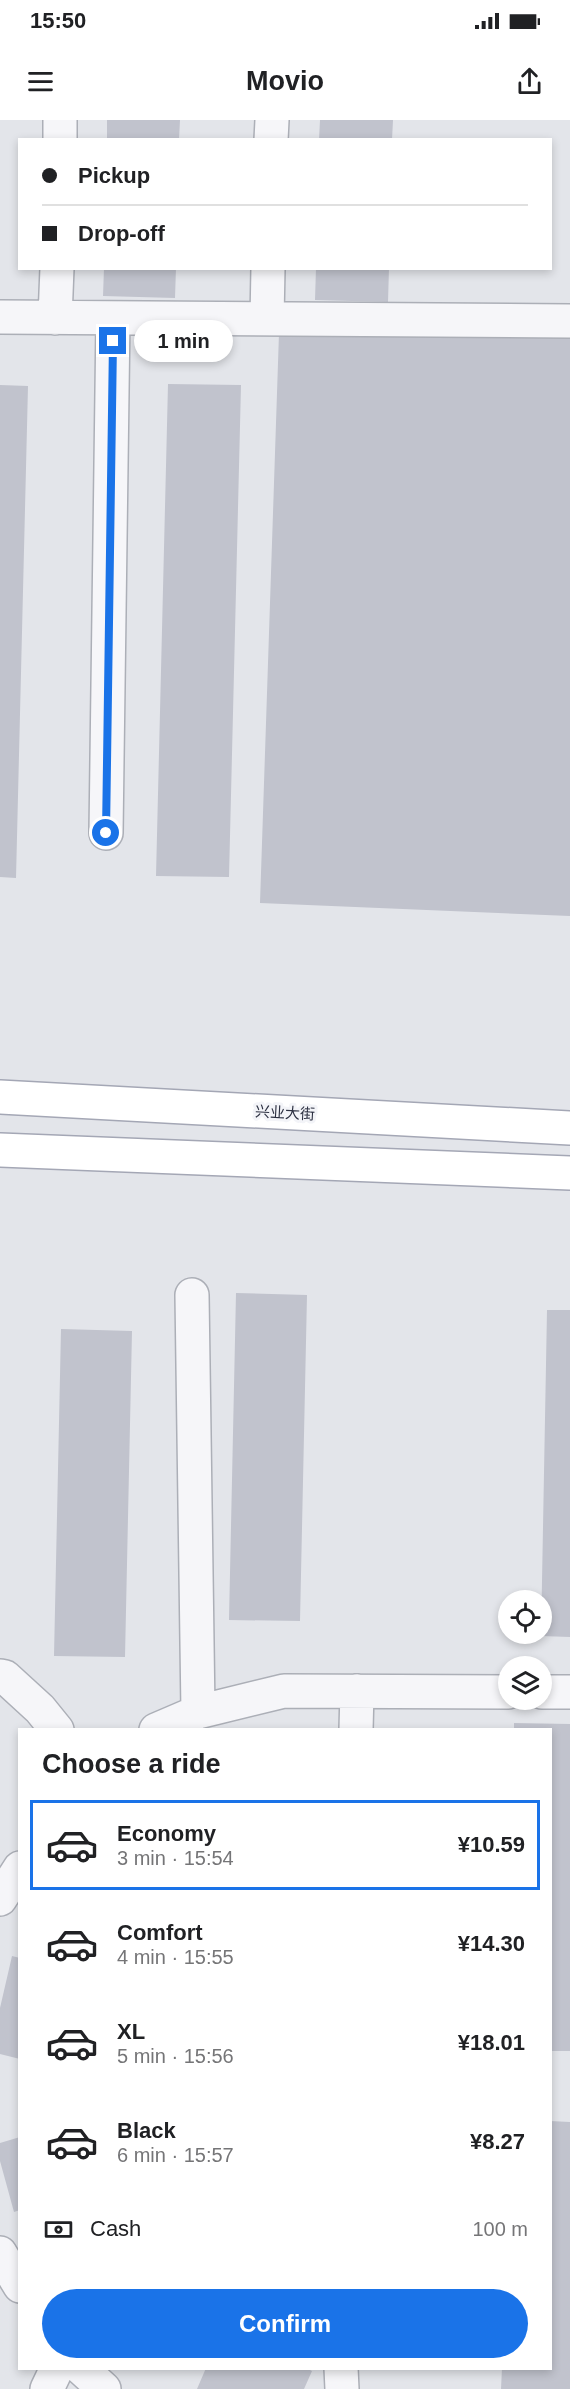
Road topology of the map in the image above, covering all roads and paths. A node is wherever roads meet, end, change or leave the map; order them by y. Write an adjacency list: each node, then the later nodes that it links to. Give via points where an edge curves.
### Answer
1 (60, 120): 3 (street)
2 (272, 120): 4 (street)
3 (60, 138)
4 (272, 138)
5 (57, 270): 8 (street)
6 (268, 270): 10 (street)
7 (0, 317): 8 (street)
8 (55, 318): 9 (street)
9 (113, 318): 10 (street); 12 (street)
10 (267, 319): 11 (street)
11 (570, 321)
12 (106, 833)
13 (0, 1098): 14 (main road, 兴业大街)
14 (570, 1128)
15 (0, 1150): 16 (main road)
16 (570, 1173)
17 (192, 1295): 23 (street)
18 (0, 1676): 24 (street, via 40,1709)
19 (357, 1691): 20 (street); 23 (street, via 284,1691); 26 (street)
20 (498, 1692)
21 (552, 1692): 22 (street)
22 (570, 1692)
23 (198, 1712): 25 (street)
24 (55, 1728)
25 (161, 1728)
26 (356, 1728)
27 (18, 1871): 28 (street)
28 (0, 1899)
29 (0, 2253): 30 (street)
30 (18, 2283)
31 (56, 2370): 34 (street)
32 (83, 2370): 35 (street)
33 (341, 2370): 36 (street)
34 (47, 2389)
35 (104, 2389)
36 (342, 2389)

